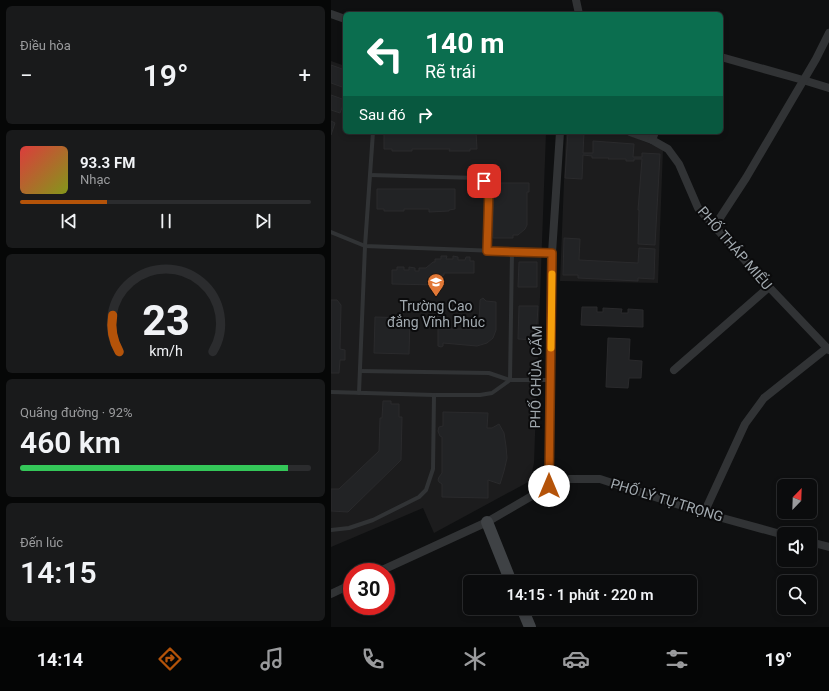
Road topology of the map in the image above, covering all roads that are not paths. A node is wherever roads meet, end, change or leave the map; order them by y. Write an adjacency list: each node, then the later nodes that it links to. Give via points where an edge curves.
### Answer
1 (576, 0): 2 (street)
2 (579, 12)
3 (331, 14): 4 (street)
4 (343, 18)
5 (829, 33): 7 (street)
6 (723, 58): 7 (street)
7 (803, 80): 8 (street); 15 (street)
8 (829, 88)
9 (373, 134): 14 (lane)
10 (560, 134): 20 (street, PHỐ CHÙA CẤM)
11 (636, 134): 13 (street, PHỐ THÁP MIẾU)
12 (654, 134): 13 (street)
13 (652, 140): 15 (street, PHỐ THÁP MIẾU, via 668,149 679,164 698,208)
14 (370, 175): 17 (lane); 18 (lane, via 478,178 484,181 489,188)
15 (714, 227): 21 (street, PHỐ THÁP MIẾU)
16 (331, 232): 17 (lane)
17 (365, 246): 18 (lane); 24 (lane)
18 (487, 251): 19 (lane)
19 (512, 251): 20 (lane); 25 (lane)
20 (552, 253): 26 (street, PHỐ CHÙA CẤM)
21 (769, 287): 22 (street, PHỐ THÁP MIẾU); 23 (street)
22 (828, 349): 31 (street, via 764,398 745,424)
23 (674, 370)
24 (360, 371): 25 (lane, via 489,373); 28 (lane)
25 (510, 380): 26 (lane); 29 (lane, via 492,393)
26 (550, 380): 30 (street, PHỐ CHÙA CẤM)
27 (331, 392): 28 (lane)
28 (359, 393): 29 (lane)
29 (434, 395): 33 (lane, via 433,469 426,490 419,497 373,520 349,528)
30 (549, 486): 31 (street, PHỐ LÝ TỰ TRỌNG, via 569,479 600,479); 32 (street)
31 (704, 513): 34 (street, PHỐ LÝ TỰ TRỌNG)
32 (487, 522): 37 (street); 38 (street)
33 (331, 530)
34 (777, 533)
35 (817, 544): 36 (street)
36 (829, 547)
37 (395, 564)
38 (508, 575)
39 (343, 588): 40 (street)
40 (331, 594)
41 (525, 615): 42 (street)
42 (529, 627)

